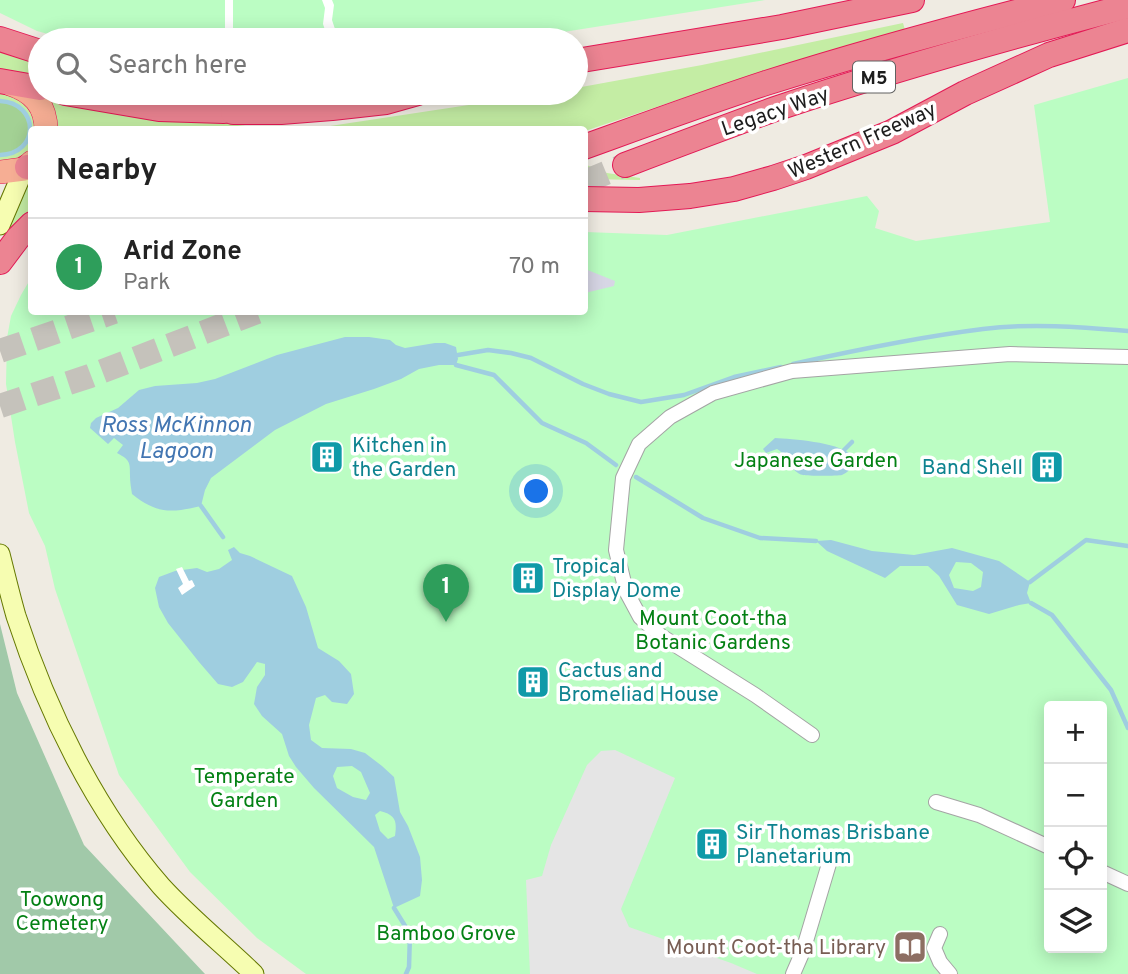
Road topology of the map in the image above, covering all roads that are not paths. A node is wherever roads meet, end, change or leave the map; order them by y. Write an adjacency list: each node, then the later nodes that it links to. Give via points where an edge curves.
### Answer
1 (912, 0): 7 (highway)
2 (1063, 0): 15 (highway, Legacy Way / M5, via 769,82)
3 (1128, 6): 16 (highway, Legacy Way / M5, via 879,76)
4 (1128, 30): 20 (highway, Western Freeway, via 1049,55 892,132 773,178 690,196)
5 (0, 39): 6 (highway)
6 (28, 48)
7 (588, 59)
8 (0, 81): 9 (highway); 10 (highway)
9 (28, 86)
10 (28, 93)
11 (39, 105): 14 (highway)
12 (136, 105): 13 (highway, via 229,112)
13 (359, 105)
14 (46, 126)
15 (588, 145)
16 (625, 165)
17 (28, 166): 19 (highway)
18 (28, 168): 21 (main road)
19 (0, 172)
20 (588, 199)
21 (0, 225)
22 (28, 228): 23 (highway)
23 (0, 262)
24 (1128, 357): 26 (street, via 1010,354 792,371 713,393 670,417 639,444 623,478 616,550 626,592 640,617 661,636)
25 (0, 554): 33 (main road, via 38,676 85,776 163,888)
26 (812, 735)
27 (936, 802): 28 (street, via 979,815)
28 (1044, 845)
29 (831, 857): 34 (street)
30 (1107, 874): 31 (street)
31 (1128, 884)
32 (940, 934): 35 (street, via 934,948)
33 (254, 974)
34 (793, 974)
35 (950, 974)

